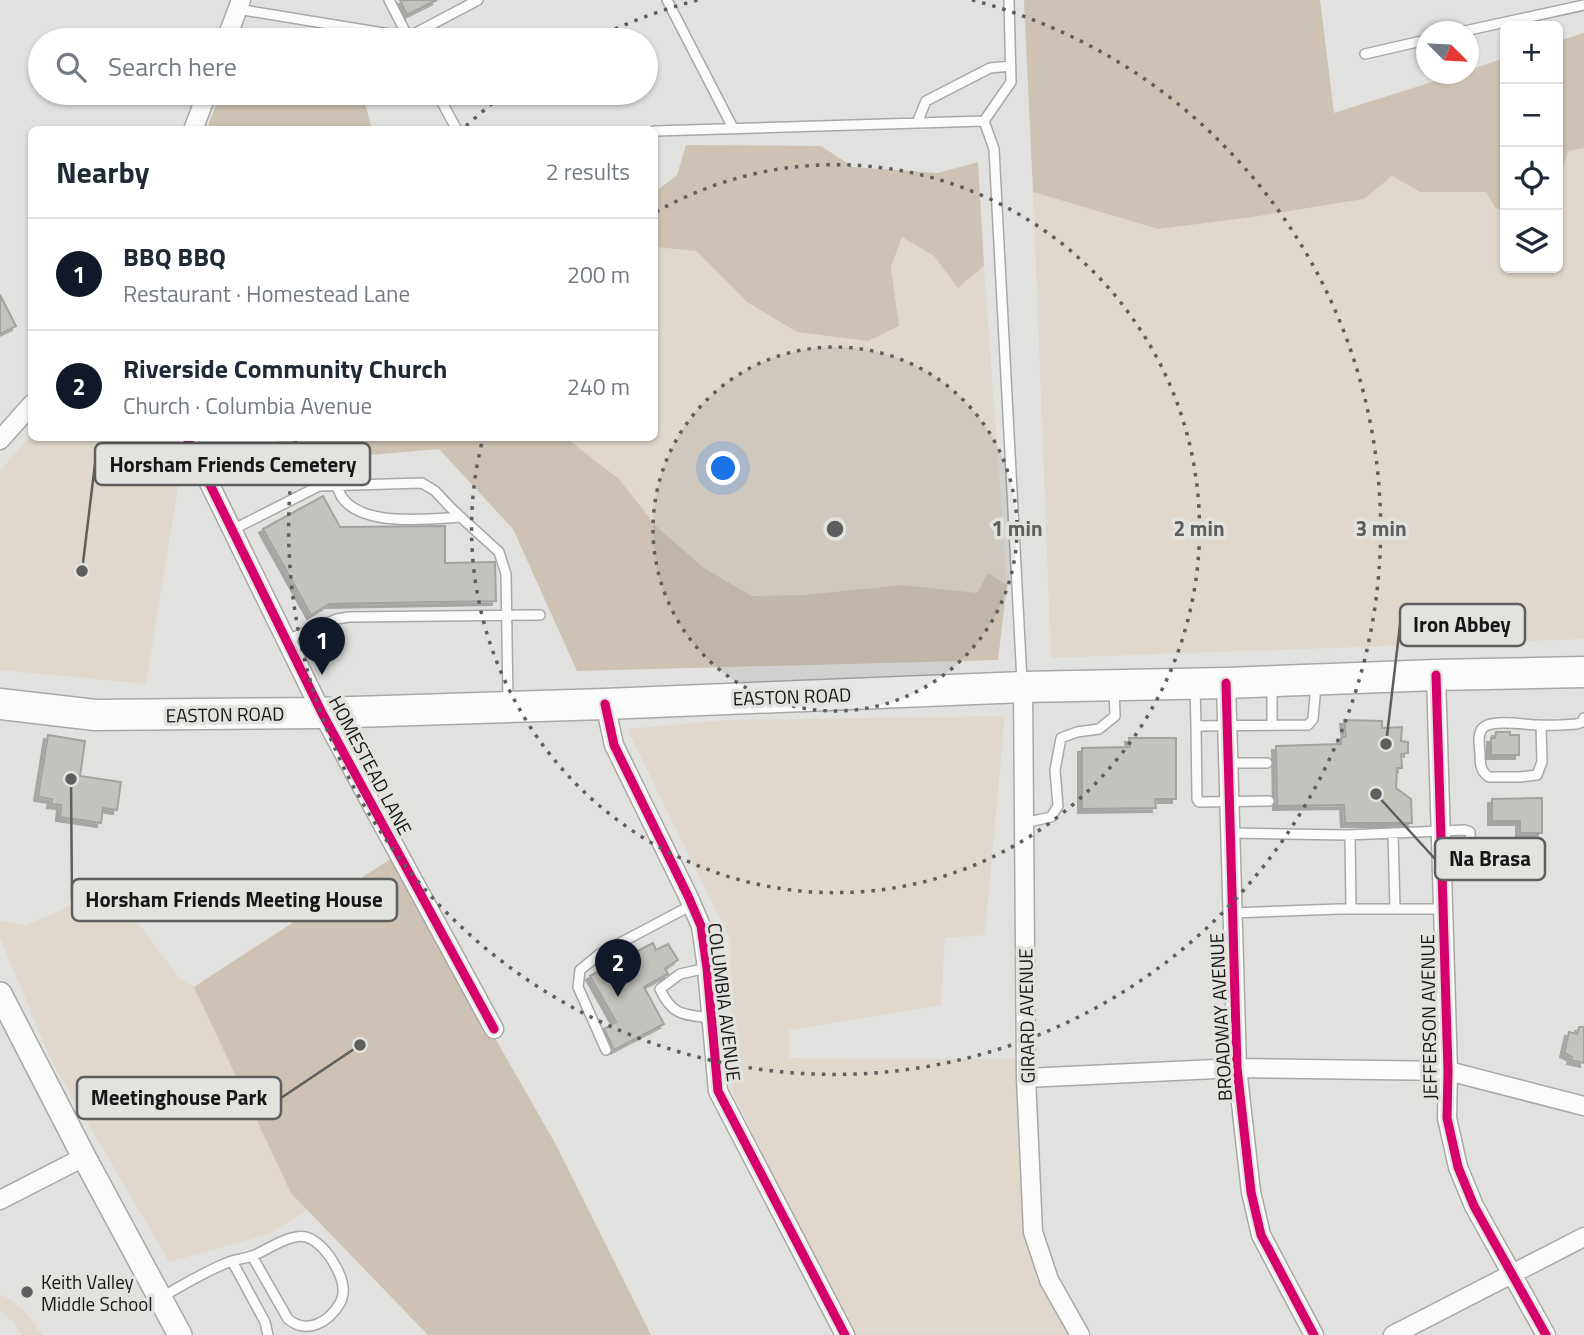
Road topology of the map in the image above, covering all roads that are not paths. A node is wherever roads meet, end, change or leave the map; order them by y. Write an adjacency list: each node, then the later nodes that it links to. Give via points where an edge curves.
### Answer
1 (388, 0): 9 (lane)
2 (478, 0): 10 (lane)
3 (667, 0): 21 (lane)
4 (1009, 0): 14 (lane)
5 (1582, 3): 11 (lane)
6 (239, 4): 7 (street); 8 (lane)
7 (230, 28)
8 (356, 28)
9 (403, 28)
10 (428, 28)
11 (1479, 28)
12 (1416, 42): 13 (lane)
13 (1365, 54)
14 (1011, 66): 17 (lane, via 1011,82); 18 (lane, via 990,68 926,101)
15 (202, 105): 19 (street)
16 (444, 105): 20 (lane)
17 (984, 121): 18 (lane); 39 (lane, via 994,149)
18 (917, 123): 21 (lane)
19 (195, 126)
20 (455, 126)
21 (733, 128): 22 (lane)
22 (658, 131)
23 (28, 408): 24 (street)
24 (0, 440)
25 (188, 441): 28 (street, HOMESTEAD LANE)
26 (337, 485): 27 (lane, via 422,483); 27 (lane, via 349,505 368,516); 28 (lane, via 319,486)
27 (461, 517): 29 (lane, via 499,552 506,574)
28 (233, 530): 31 (street, HOMESTEAD LANE)
29 (507, 615): 30 (lane); 31 (lane, via 349,617); 42 (lane)
30 (540, 615)
31 (287, 640): 43 (street, HOMESTEAD LANE)
32 (1584, 672): 33 (highway, EASTON ROAD)
33 (1436, 675): 34 (highway, EASTON ROAD); 54 (street, JEFFERSON AVENUE)
34 (1316, 680): 35 (highway, EASTON ROAD); 45 (lane, via 1313,719 1308,725)
35 (1272, 681): 36 (highway, EASTON ROAD); 45 (lane)
36 (1226, 683): 37 (highway, EASTON ROAD); 47 (street, BROADWAY AVENUE)
37 (1195, 684): 38 (highway, EASTON ROAD); 46 (lane)
38 (1114, 685): 39 (highway, EASTON ROAD); 53 (lane, via 1115,716 1099,729 1061,737 1055,770 1058,806 1051,817)
39 (1023, 687): 41 (highway, EASTON ROAD); 53 (street, GIRARD AVENUE)
40 (0, 704): 43 (highway, EASTON ROAD, via 95,715)
41 (605, 704): 42 (highway, EASTON ROAD); 59 (street, COLUMBIA AVENUE, via 614,745)
42 (508, 707): 43 (highway, EASTON ROAD)
43 (322, 713): 67 (street, HOMESTEAD LANE)
44 (1583, 721): 48 (lane)
45 (1272, 725): 47 (lane)
46 (1196, 726): 47 (lane); 52 (lane, via 1197,799)
47 (1227, 726): 49 (street, BROADWAY AVENUE)
48 (1541, 726): 48 (lane, via 1486,725 1480,733 1485,775 1537,775 1542,762)
49 (1229, 763): 50 (lane); 52 (street, BROADWAY AVENUE)
50 (1267, 763)
51 (1269, 801): 52 (lane)
52 (1230, 802): 55 (street, BROADWAY AVENUE)
53 (1024, 823): 71 (street, GIRARD AVENUE)
54 (1440, 831): 56 (lane); 58 (lane, via 1470,832); 62 (street, JEFFERSON AVENUE)
55 (1231, 833): 57 (lane); 63 (street, BROADWAY AVENUE)
56 (1393, 833): 57 (lane); 61 (lane)
57 (1350, 835): 60 (lane)
58 (1471, 862)
59 (692, 905): 64 (street, COLUMBIA AVENUE, via 701,926); 68 (lane, via 601,953 580,970 578,987)
60 (1351, 909): 61 (lane); 63 (lane)
61 (1395, 909): 62 (lane)
62 (1443, 909): 70 (street, JEFFERSON AVENUE)
63 (1233, 913): 69 (street, BROADWAY AVENUE)
64 (707, 968): 66 (street, COLUMBIA AVENUE); 66 (lane, via 680,974 660,989 667,1003 682,1014)
65 (0, 994): 73 (street)
66 (712, 1018): 82 (street, COLUMBIA AVENUE, via 718,1091)
67 (494, 1029)
68 (606, 1050)
69 (1237, 1068): 70 (street); 71 (street); 84 (street, BROADWAY AVENUE, via 1251,1192 1261,1235)
70 (1448, 1071): 72 (street); 78 (street, JEFFERSON AVENUE, via 1447,1118 1458,1167)
71 (1026, 1078): 83 (street, GIRARD AVENUE, via 1033,1232 1049,1280)
72 (1584, 1106)
73 (84, 1157): 74 (street); 79 (street)
74 (0, 1200)
75 (1584, 1237): 78 (street)
76 (252, 1256): 76 (lane, via 306,1237 335,1264 343,1298 321,1324 295,1326); 77 (lane)
77 (232, 1261): 79 (lane); 81 (lane)
78 (1512, 1273): 85 (street); 86 (street, JEFFERSON AVENUE)
79 (161, 1298): 80 (street)
80 (180, 1335)
81 (268, 1335)
82 (845, 1335)
83 (1080, 1335)
84 (1314, 1335)
85 (1393, 1335)
86 (1546, 1335)

